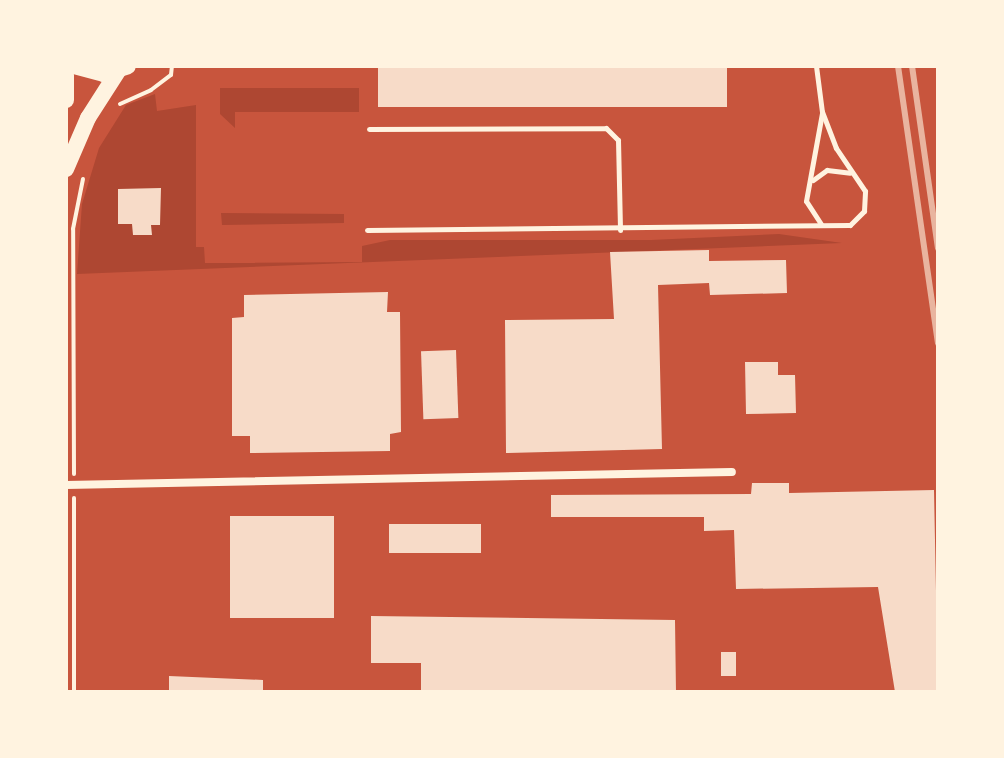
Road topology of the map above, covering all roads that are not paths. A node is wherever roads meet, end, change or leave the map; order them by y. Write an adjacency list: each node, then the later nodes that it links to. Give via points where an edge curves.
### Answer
1 (74, 66): 3 (main road, via 90,73)
2 (816, 66): 6 (lane)
3 (123, 69): 8 (main road, via 79,136)
4 (66, 75): 5 (main road)
5 (66, 100)
6 (822, 112): 9 (lane, via 836,148); 10 (lane)
7 (369, 129): 13 (lane, via 606,128 618,140)
8 (66, 169)
9 (855, 175): 10 (lane, via 827,170); 11 (lane, via 866,201 858,219 841,228)
10 (811, 182): 11 (lane, via 809,210)
11 (822, 225): 13 (lane)
12 (367, 230): 13 (lane)
13 (620, 230)
14 (732, 472): 15 (street)
15 (70, 485)

